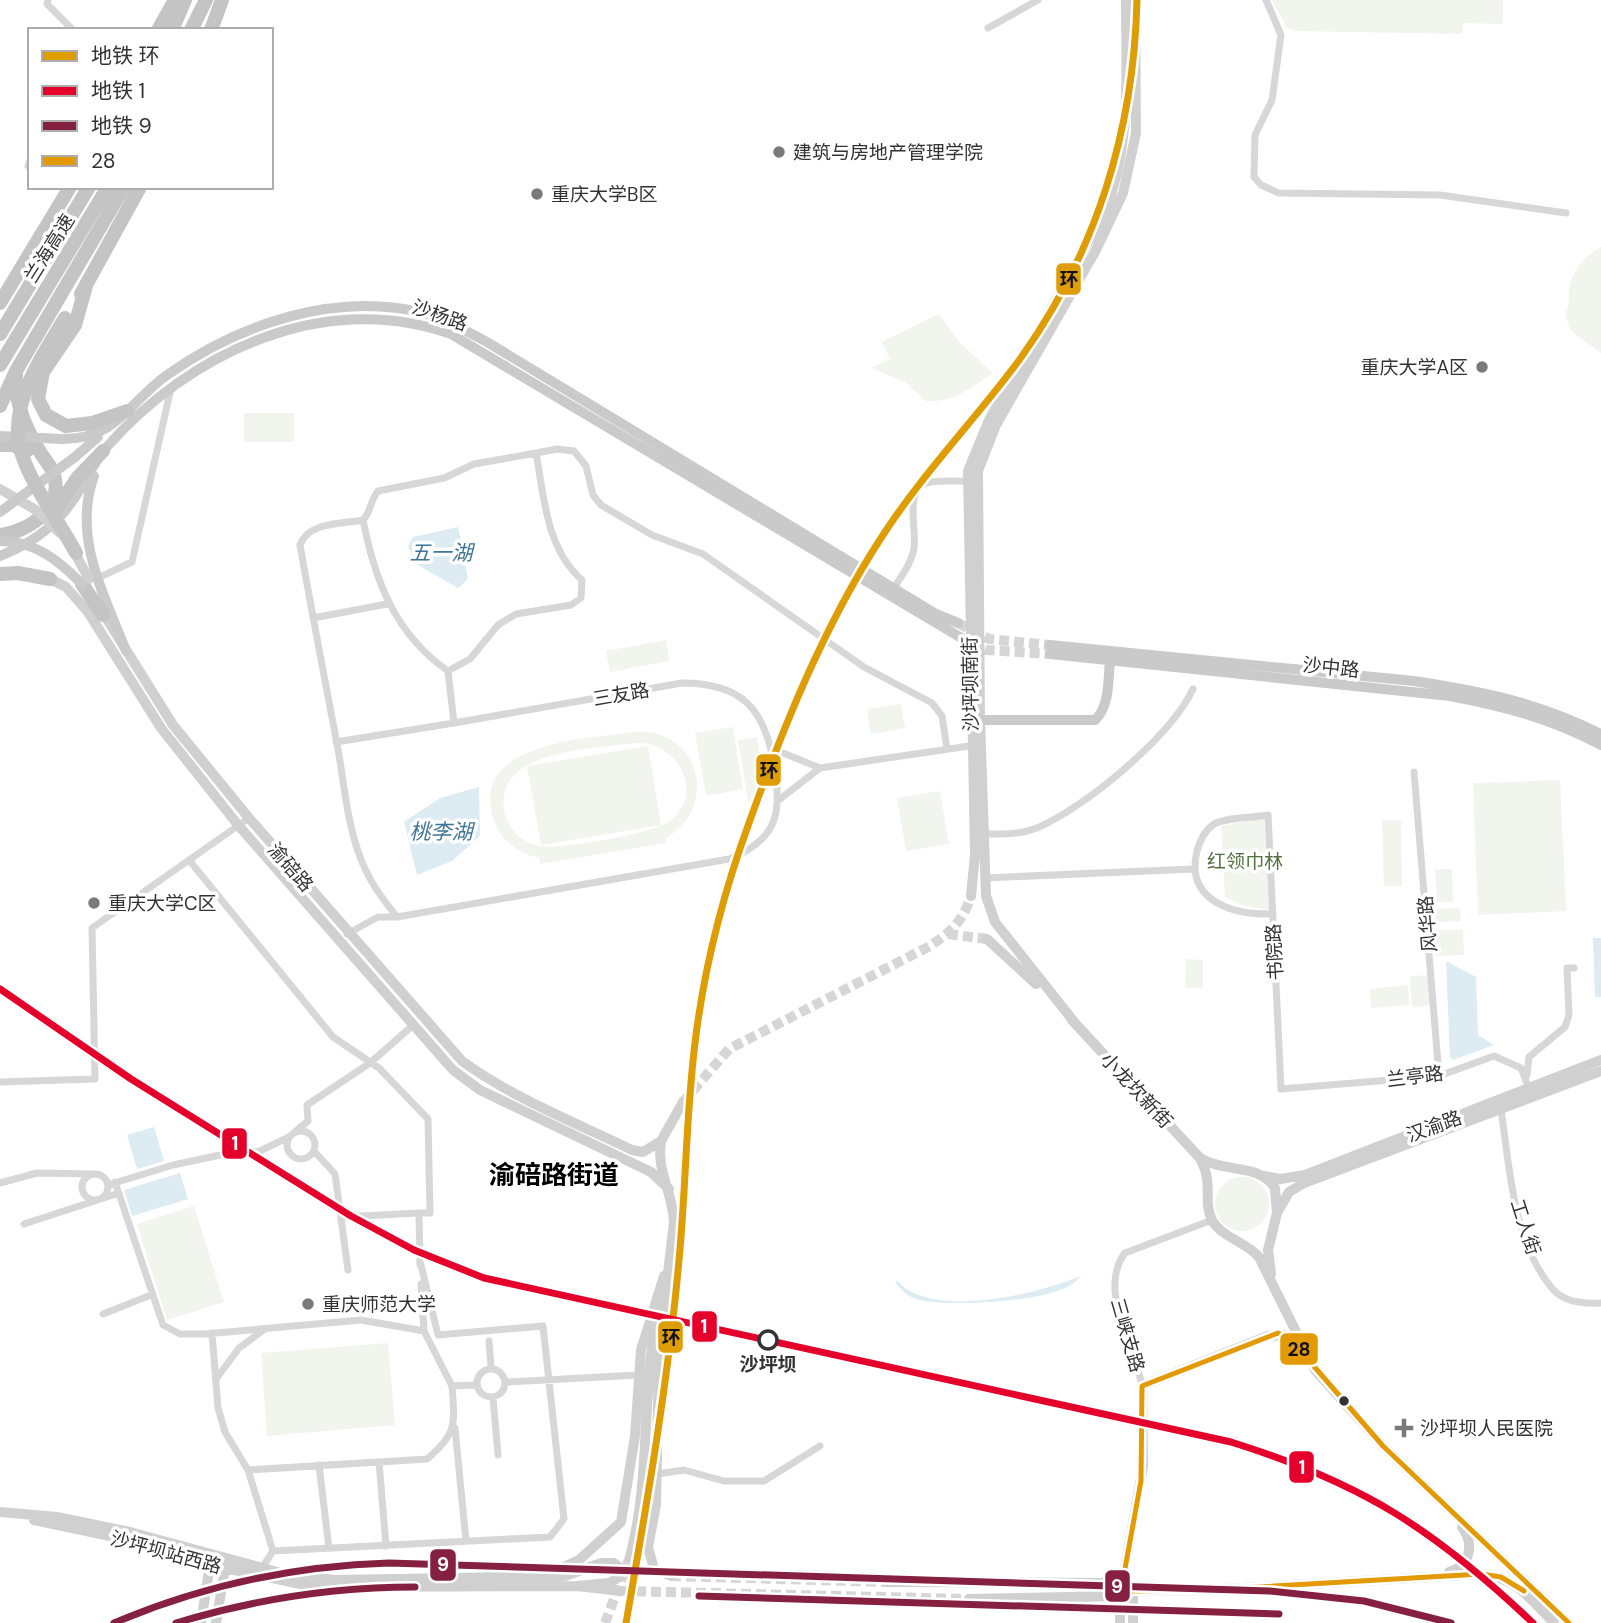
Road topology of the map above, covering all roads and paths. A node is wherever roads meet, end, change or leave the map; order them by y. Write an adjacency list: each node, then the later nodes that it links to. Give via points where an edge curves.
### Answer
1 (175, 0): 12 (highway)
2 (184, 0): 13 (highway)
3 (206, 0): 14 (highway)
4 (222, 0): 10 (highway)
5 (1038, 0): 15 (street)
6 (1126, 0): 35 (main road, via 1126,133 1114,189 1100,223 989,420)
7 (1135, 0): 35 (main road, via 1136,133 1123,193)
8 (1266, 0): 21 (street, via 1281,35 1272,100 1255,135 1254,177 1261,185 1279,193 1440,195)
9 (48, 2): 11 (street)
10 (211, 26)
11 (71, 28)
12 (159, 28)
13 (173, 28)
14 (192, 28)
15 (988, 28)
16 (69, 189): 23 (highway)
17 (88, 189): 24 (highway, 兰海高速)
18 (107, 189): 25 (highway, 兰海高速)
19 (123, 189): 26 (highway)
20 (139, 189): 22 (highway)
21 (1566, 213)
22 (86, 286): 29 (highway, via 75,326 43,372 38,399 46,415 66,426 92,424); 41 (highway, bridge, via 33,374 18,439 27,465)
23 (0, 303)
24 (0, 334)
25 (0, 365)
26 (16, 371): 28 (highway); 39 (highway, via 22,416 54,475 55,494 47,512 32,524)
27 (172, 387): 33 (main road, 沙杨路); 46 (street, via 132,562); 47 (main road, 沙杨路, via 256,340 314,323 388,317 423,324 461,339)
28 (0, 406)
29 (127, 411): 30 (main road, 沙杨路); 47 (main road, 沙杨路, via 166,376 262,323 351,307 425,313 486,342)
30 (103, 432): 31 (main road, 沙杨路, bridge, via 83,439); 37 (main road, bridge)
31 (0, 436)
32 (0, 445): 39 (highway, via 33,453 48,483 48,495 39,509)
33 (103, 451): 40 (highway, via 43,526); 42 (main road, 沙杨路, via 69,508 49,531); 46 (main road, via 85,510)
34 (536, 453): 38 (street, via 474,464 444,478 378,491); 55 (street, via 552,535 566,563 582,580 581,598 570,606 516,614 498,625 470,659); 64 (street, via 573,451 586,466 593,495 601,505 652,535 703,554 864,667 932,703 942,716)
35 (971, 478): 47 (street, via 919,487 914,495 914,548); 57 (main road, 沙坪坝南街, via 978,493); 61 (main road, 沙坪坝南街)
36 (0, 489): 41 (main road, bridge, via 36,510)
37 (0, 512)
38 (363, 520): 48 (street); 50 (street, via 313,529 303,537 300,545)
39 (4, 534): 46 (main road, bridge)
40 (0, 548)
41 (76, 553): 46 (main road, bridge)
42 (0, 556)
43 (0, 567): 45 (main road, 渝碚路)
44 (0, 574): 45 (highway)
45 (50, 579): 69 (main road, 渝碚路, via 66,587 88,612 161,728)
46 (90, 580): 49 (highway); 53 (main road)
47 (891, 592): 51 (main road); 52 (main road)
48 (387, 604): 50 (street); 55 (street, via 409,637)
49 (103, 615): 53 (main road, 渝碚路)
50 (313, 618): 60 (street)
51 (958, 623)
52 (958, 636)
53 (126, 651): 68 (main road, 渝碚路, via 173,725)
54 (1110, 660): 57 (main road, via 1106,703 1095,720); 59 (main road, 沙中路, via 1050,649 1474,690 1514,698); 62 (main road, 沙中路, via 1450,696 1513,708)
55 (448, 671): 58 (street)
56 (1193, 689): 70 (street, via 1158,738 1086,799 1037,828 1015,834)
57 (980, 720): 61 (main road, 沙坪坝南街)
58 (454, 723): 60 (street, 三友路); 63 (street, 三友路, via 704,683 749,705 769,734)
59 (1601, 734)
60 (336, 743): 77 (street, via 358,853 375,889)
61 (976, 745): 64 (street); 70 (main road, 沙坪坝南街); 74 (main road, 沙坪坝南街)
62 (1601, 745)
63 (771, 748): 65 (street); 67 (street)
64 (947, 749): 65 (street)
65 (820, 768): 67 (street)
66 (1414, 772): 87 (street, 风华路)
67 (780, 799): 77 (street, via 775,821 762,841 729,859)
68 (249, 818): 69 (street); 78 (main road, 渝碚路)
69 (238, 825): 71 (street); 80 (main road, 渝碚路)
70 (983, 834): 73 (main road, 沙坪坝南街)
71 (189, 860): 85 (street, via 333,1037); 88 (street, via 92,928 95,1079)
72 (1193, 869): 73 (street); 76 (street, via 1205,894 1214,900 1254,914); 76 (street, 书院路, via 1201,838 1216,823 1268,815)
73 (984, 878): 75 (main road, 沙坪坝南街)
74 (971, 896)
75 (989, 910): 82 (main road, 小龙坎新街)
76 (1272, 914): 90 (street, 书院路)
77 (397, 917): 78 (street, via 378,917)
78 (349, 932): 80 (street); 94 (main road, 渝碚路, via 435,1033 487,1079 632,1150 643,1152)
79 (987, 939): 82 (main road, 小龙坎新街)
80 (338, 942): 83 (main road, 渝碚路)
81 (1574, 968): 89 (street, via 1567,968 1569,1015 1565,1027 1529,1057)
82 (1075, 1023): 96 (main road, 小龙坎新街)
83 (412, 1026): 85 (street); 101 (main road, 渝碚路, via 453,1070 480,1090 651,1172)
84 (1601, 1060): 89 (main road, 汉渝路)
85 (370, 1063): 93 (street, via 307,1105 308,1121); 104 (street, via 428,1119 430,1213)
86 (1601, 1071): 92 (main road, 汉渝路)
87 (1439, 1076): 89 (street, 兰亭路, via 1494,1056 1521,1068); 90 (street, 兰亭路)
88 (0, 1082)
89 (1528, 1086): 98 (main road, 汉渝路, via 1305,1175)
90 (1281, 1089)
91 (683, 1102): 94 (main road)
92 (1501, 1110): 105 (main road, 汉渝路, via 1304,1183 1289,1192); 114 (street, 工人街, via 1516,1206 1531,1252 1551,1288 1561,1296)
93 (289, 1137): 95 (street, via 301,1131 310,1134); 95 (street, via 287,1146 294,1158 308,1158); 100 (street, via 258,1152 244,1150)
94 (661, 1141): 101 (main road, via 659,1163)
95 (314, 1151): 106 (street, via 335,1174)
96 (1199, 1157): 98 (main road, 小龙坎新街, via 1222,1168); 107 (main road, 小龙坎新街, via 1209,1178)
97 (94, 1174): 99 (street, via 37,1173); 100 (street); 103 (street, via 82,1188 88,1198)
98 (1264, 1176): 105 (main road, via 1275,1188)
99 (0, 1183)
100 (112, 1184): 102 (street); 103 (street)
101 (669, 1189): 109 (main road)
102 (119, 1193): 103 (street); 113 (street)
103 (100, 1199): 108 (street)
104 (419, 1213): 106 (street); 110 (street)
105 (1277, 1213): 112 (main road, via 1269,1241)
106 (342, 1217): 111 (street)
107 (1212, 1220): 112 (main road, via 1249,1247); 128 (street, 三峡支路, via 1125,1253 1118,1263 1115,1297)
108 (23, 1224)
109 (673, 1247): 122 (main road, via 649,1321); 136 (main road, via 659,1350); 143 (main road, via 651,1349 645,1473)
110 (419, 1261): 117 (street); 124 (street, via 438,1335 543,1326)
111 (348, 1270)
112 (1271, 1276): 121 (main road)
113 (151, 1295): 115 (street); 118 (street, via 163,1325 180,1334)
114 (1601, 1303)
115 (103, 1314)
116 (265, 1328): 117 (street, via 361,1320); 118 (street); 123 (street, via 239,1348)
117 (424, 1331): 127 (street)
118 (212, 1334): 123 (street)
119 (489, 1341): 120 (street)
120 (491, 1368): 125 (street, via 501,1372); 126 (street, via 483,1371)
121 (1315, 1370): 128 (main road, via 1292,1341 1278,1334); 138 (main road)
122 (638, 1375): 124 (street); 147 (main road, via 635,1436 621,1522 579,1560)
123 (216, 1378): 135 (street, via 225,1432)
124 (550, 1379): 125 (street); 139 (street, via 564,1519 550,1537)
125 (506, 1382): 129 (street, via 500,1395)
126 (477, 1385): 127 (street); 129 (street, via 480,1392)
127 (452, 1386): 130 (street)
128 (1142, 1386): 151 (main road, via 1141,1481)
129 (493, 1398): 132 (street)
130 (455, 1427): 133 (street, via 427,1460); 139 (street)
131 (820, 1446): 136 (street, via 764,1481 724,1481 684,1470)
132 (498, 1455)
133 (379, 1462): 134 (street); 140 (street)
134 (319, 1465): 135 (street); 141 (street)
135 (248, 1470): 142 (street)
136 (657, 1474): 148 (main road, via 648,1548 654,1569)
137 (2, 1512): 144 (main road, 沙坪坝站西路, via 129,1540); 146 (main road, 沙坪坝站西路, via 57,1517 130,1532)
138 (1455, 1517): 149 (main road, via 1469,1540 1468,1555 1461,1567); 162 (main road)
139 (466, 1541): 140 (street)
140 (386, 1546): 141 (street)
141 (329, 1548): 142 (street)
142 (273, 1551): 146 (street)
143 (630, 1557)
144 (210, 1564): 145 (main road, 沙坪坝站西路); 157 (main road)
145 (225, 1568): 152 (main road, 沙坪坝站西路, via 332,1589); 158 (main road)
146 (262, 1568): 147 (main road, 沙坪坝站西路, via 334,1580)
147 (536, 1575): 152 (main road, via 572,1575 606,1562 621,1569 618,1578 609,1583)
148 (671, 1576)
149 (1432, 1577): 154 (main road); 161 (main road, via 1502,1577 1520,1587)
150 (887, 1582): 151 (main road)
151 (1122, 1583): 154 (main road); 155 (main road)
152 (577, 1586): 153 (main road, 沙坪坝站西路)
153 (621, 1591)
154 (1133, 1591): 155 (main road); 160 (main road)
155 (1120, 1596): 156 (main road); 159 (main road)
156 (968, 1599)
157 (201, 1623)
158 (216, 1623)
159 (1120, 1623)
160 (1133, 1623)
161 (1554, 1623)
162 (1569, 1623)

